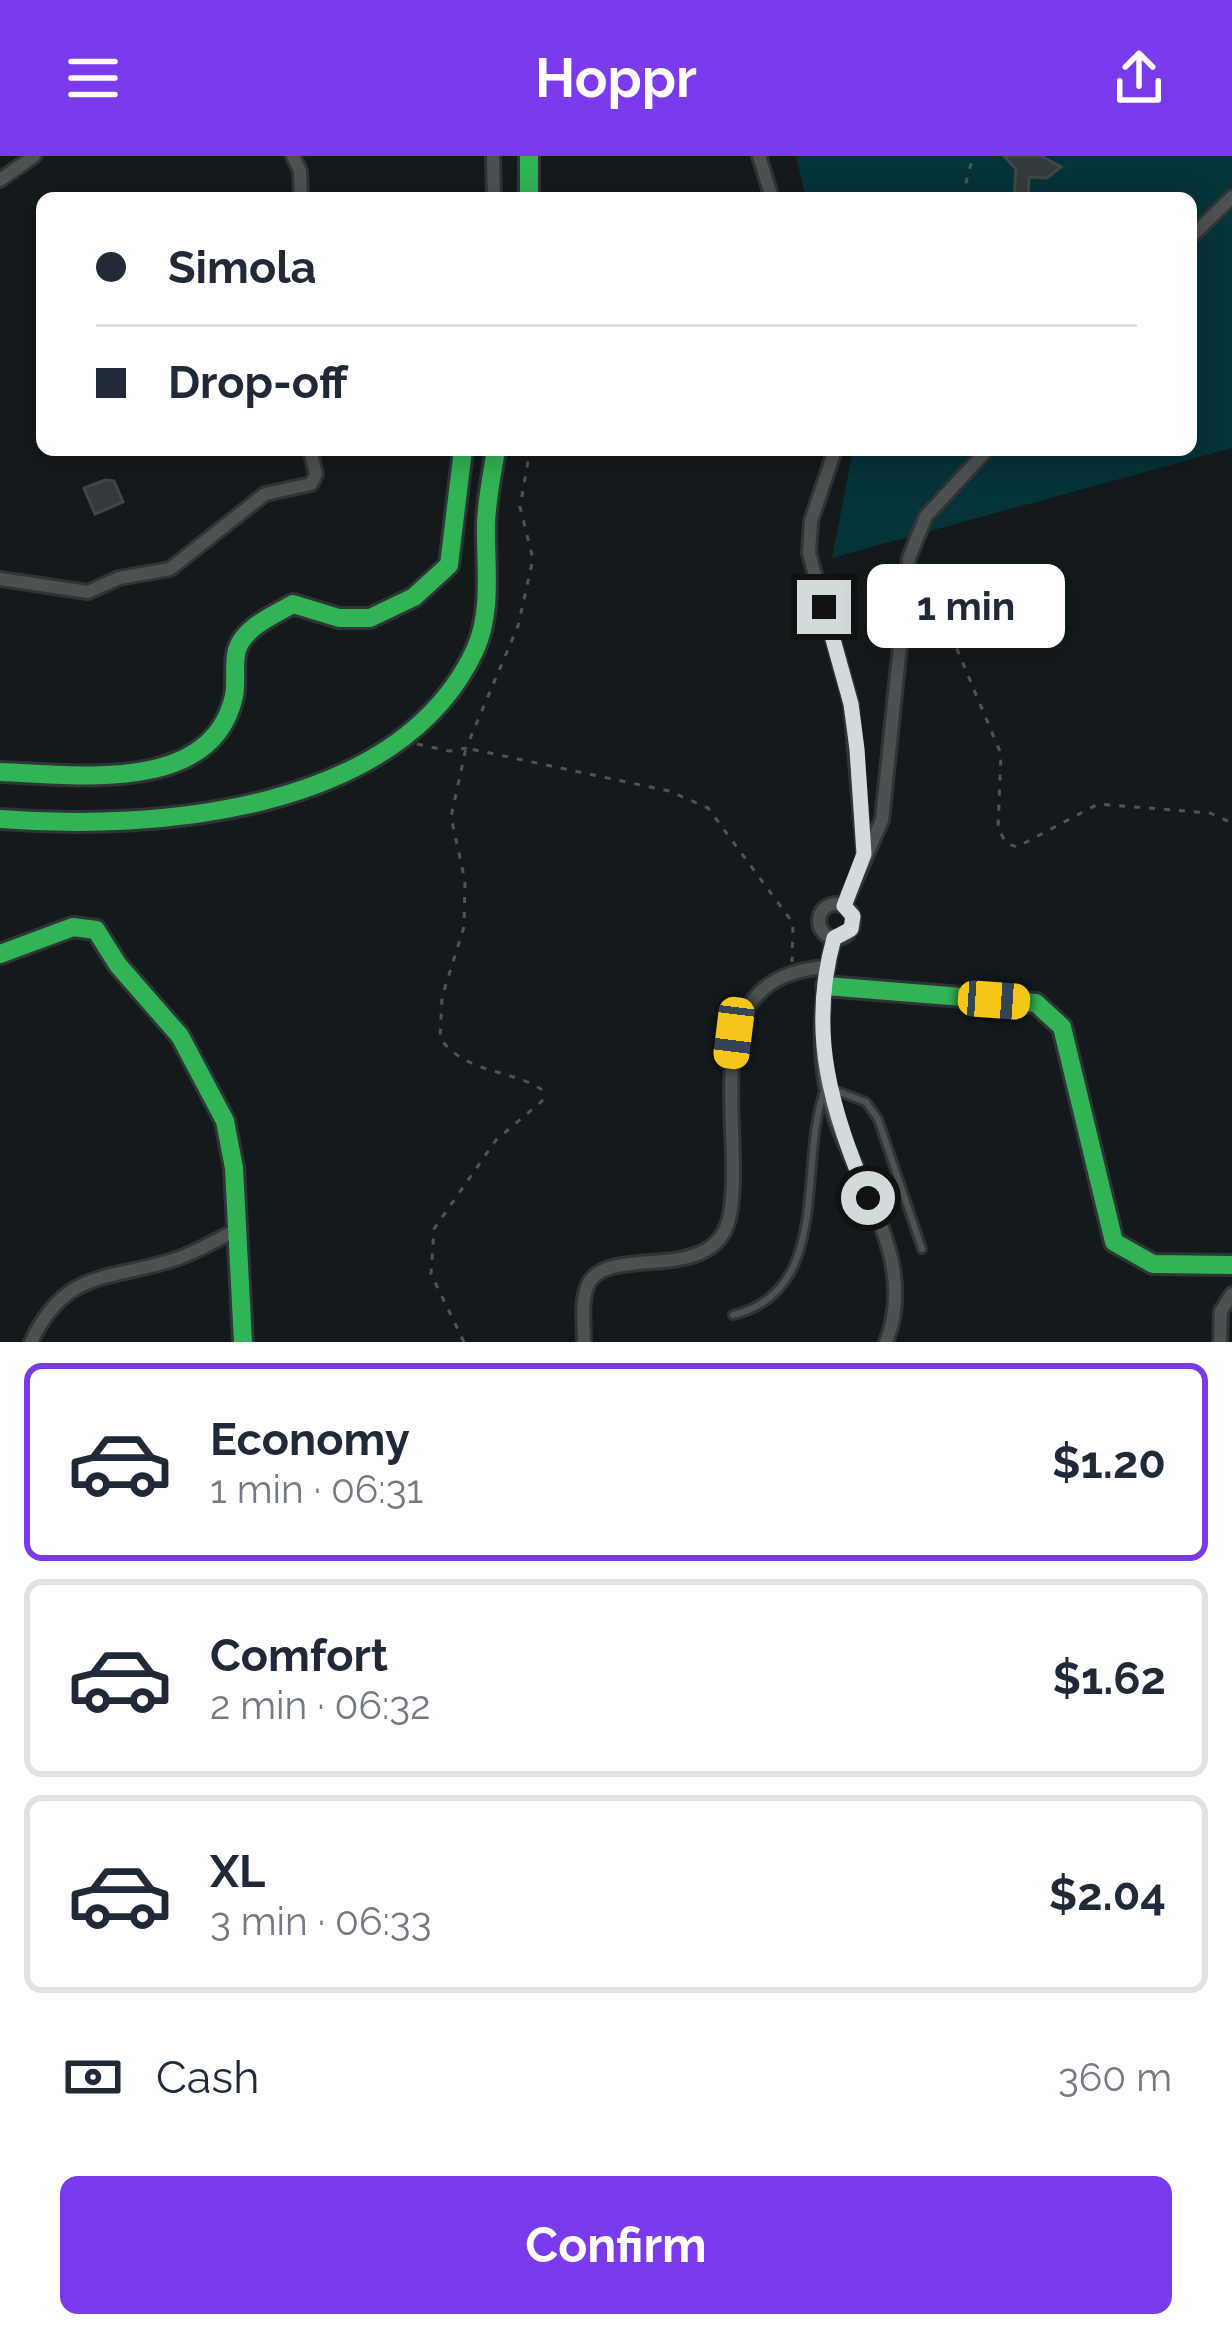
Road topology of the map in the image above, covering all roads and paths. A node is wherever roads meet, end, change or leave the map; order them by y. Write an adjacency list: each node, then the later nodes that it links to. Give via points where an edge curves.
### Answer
1 (34, 156): 7 (street)
2 (292, 156): 8 (street)
3 (493, 156): 9 (street)
4 (529, 156): 10 (street)
5 (759, 156): 11 (street)
6 (974, 156): 12 (path)
7 (0, 180)
8 (301, 192)
9 (494, 192)
10 (529, 192)
11 (770, 192)
12 (964, 192)
13 (1232, 197): 14 (street)
14 (1197, 231)
15 (311, 456): 22 (street, via 311,484 266,494 170,569 88,592)
16 (462, 456): 25 (street, via 449,565 379,616 345,620 293,604 250,630 237,648 234,711 200,753 124,773)
17 (495, 456): 23 (street, via 484,622 464,673)
18 (529, 456): 24 (path, via 520,507 533,560 518,626)
19 (833, 456): 28 (street, via 809,553 851,704)
20 (981, 456): 21 (street, via 926,516)
21 (906, 571): 27 (path, via 937,599 1001,754 998,828 1006,843 1017,847 1098,804 1210,813); 28 (street, via 888,785)
22 (0, 579)
23 (405, 736): 24 (path, via 423,747); 26 (street, via 284,791 182,819)
24 (466, 748): 33 (path, via 669,791 708,808 793,923); 42 (path, via 451,817 466,907 442,997 440,1038 465,1061 541,1089 542,1101 496,1140 434,1228 431,1274)
25 (0, 772)
26 (0, 819)
27 (1232, 823)
28 (864, 854): 29 (street)
29 (844, 906): 30 (street, via 851,929); 30 (street, via 821,913 823,932)
30 (834, 938): 32 (street)
31 (0, 954): 35 (street, via 73,927 96,930 180,1036 225,1121)
32 (827, 971): 33 (street); 34 (street); 37 (street, via 1036,1003 1062,1027 1114,1242 1131,1256 1172,1266)
33 (790, 972): 43 (street, via 745,1010 734,1033 733,1185 722,1234 679,1261 613,1264 597,1273 587,1286)
34 (826, 1087): 36 (lane, via 866,1102 878,1120); 39 (lane, via 792,1270 768,1301); 44 (street, via 895,1273)
35 (236, 1230): 40 (street, via 177,1258 71,1288); 41 (street)
36 (922, 1249)
37 (1232, 1265)
38 (1232, 1294): 45 (street, via 1221,1311)
39 (733, 1315)
40 (31, 1342)
41 (243, 1342)
42 (464, 1342)
43 (584, 1342)
44 (886, 1342)
45 (1220, 1342)

